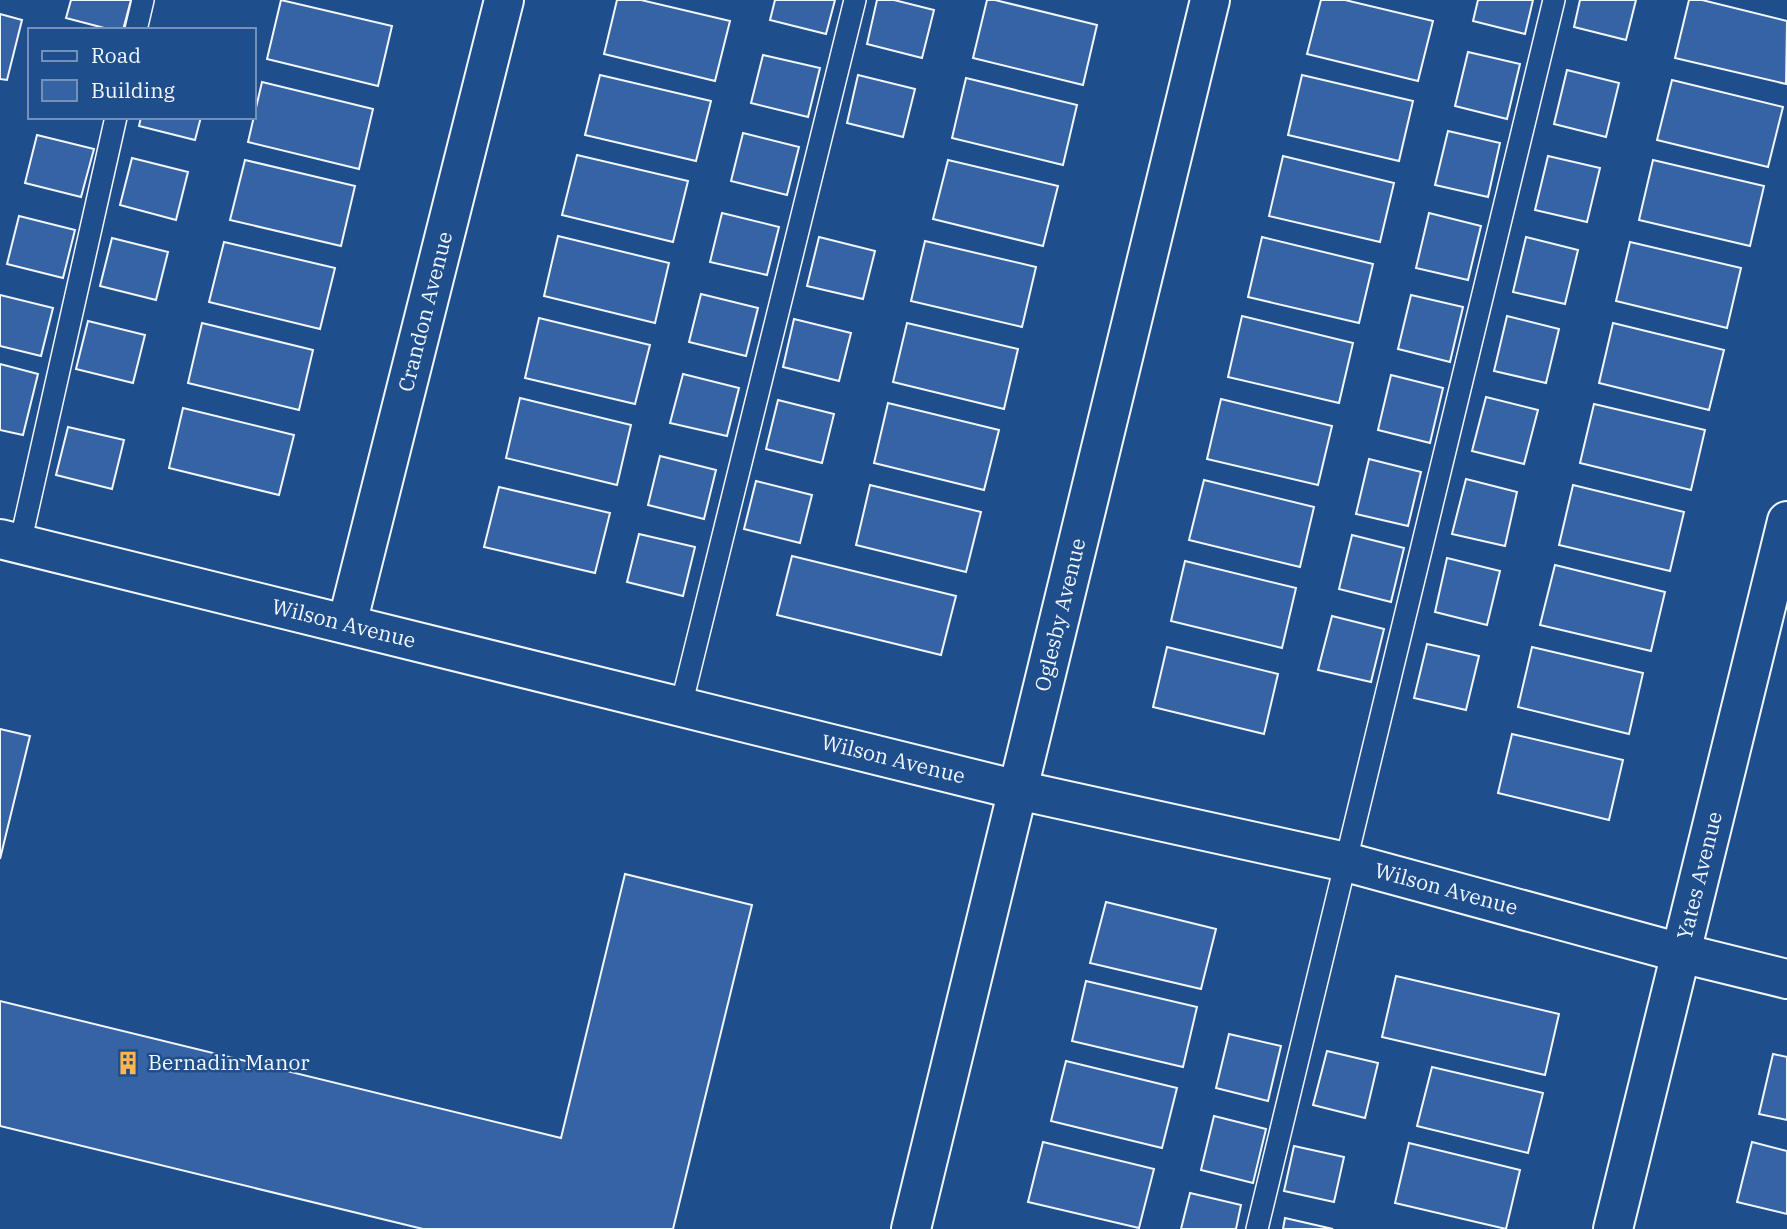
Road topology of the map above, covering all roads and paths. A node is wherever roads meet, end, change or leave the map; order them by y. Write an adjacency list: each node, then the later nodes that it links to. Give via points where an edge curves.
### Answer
1 (143, 0): 6 (lane)
2 (504, 0): 10 (street, Crandon Avenue)
3 (855, 0): 11 (lane)
4 (1210, 0): 12 (street, Oglesby Avenue)
5 (1554, 0): 13 (lane)
6 (136, 28)
7 (116, 119): 9 (lane)
8 (1787, 521): 14 (street, Yates Avenue)
9 (10, 541): 10 (street, Wilson Avenue)
10 (346, 624): 11 (street, Wilson Avenue)
11 (681, 706): 12 (street, Wilson Avenue)
12 (1018, 790): 13 (street, Wilson Avenue); 16 (street, Oglesby Avenue)
13 (1346, 862): 14 (street, Wilson Avenue); 17 (lane)
14 (1681, 953): 15 (street, Wilson Avenue); 18 (street, Yates Avenue)
15 (1787, 979)
16 (912, 1229)
17 (1257, 1229)
18 (1613, 1229)

